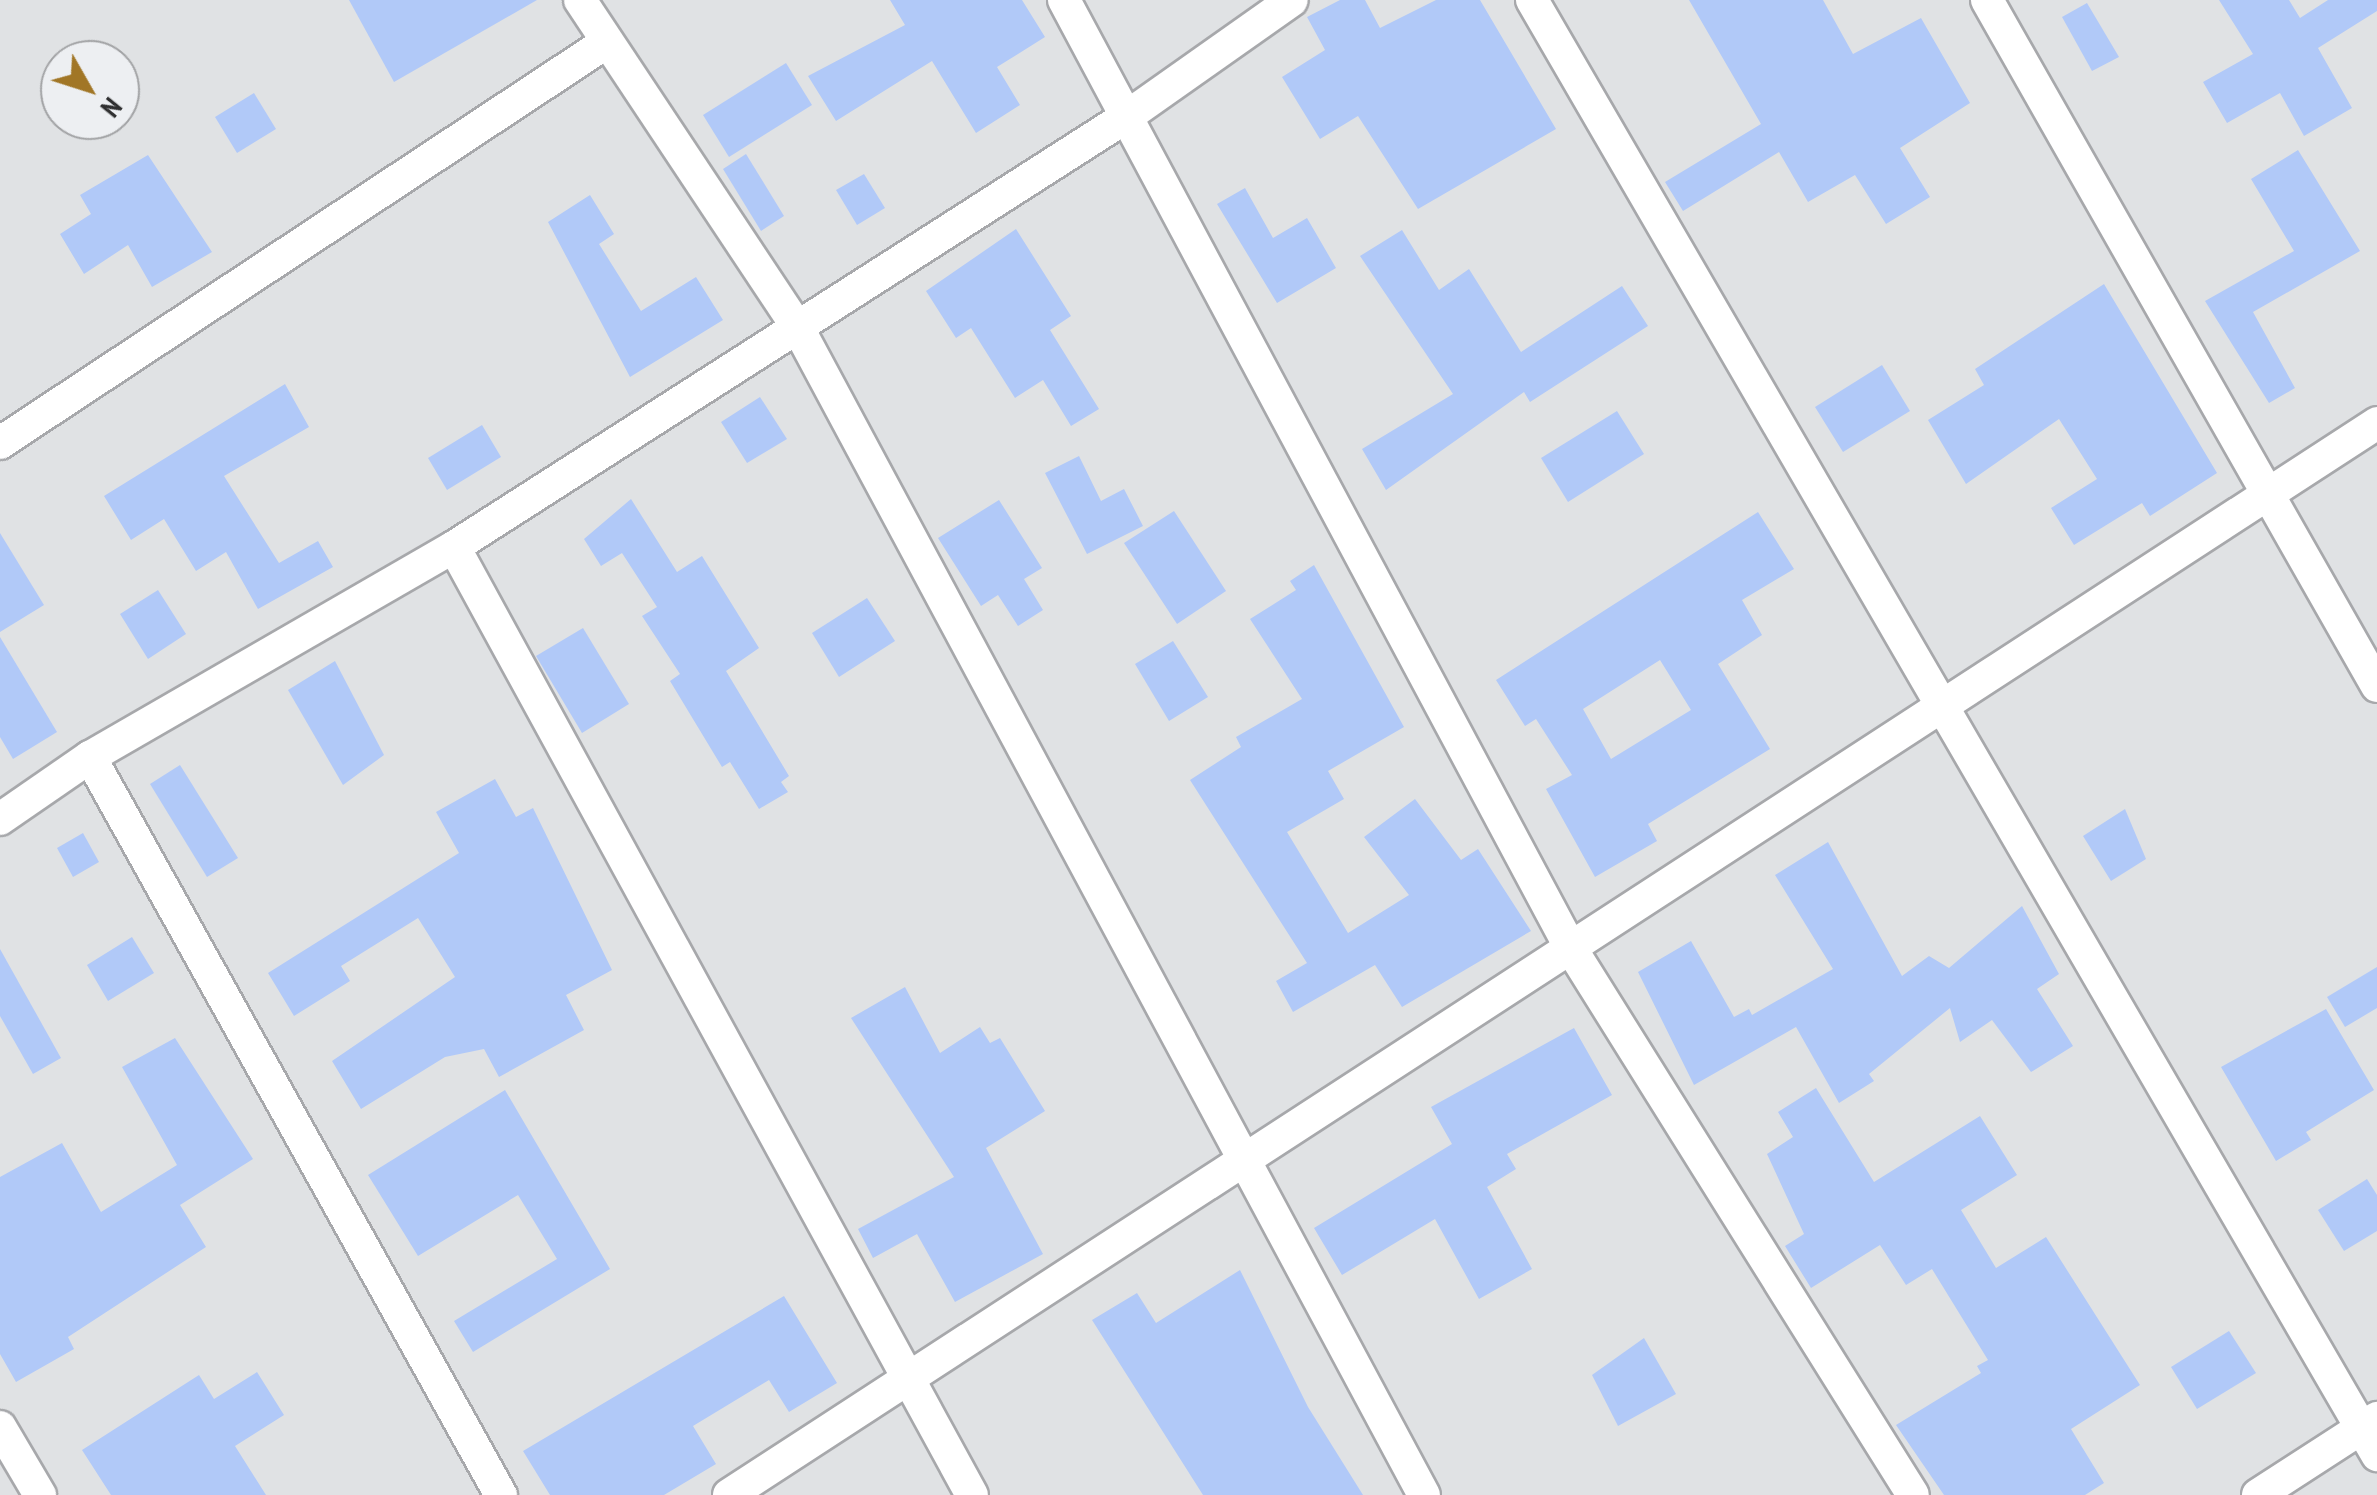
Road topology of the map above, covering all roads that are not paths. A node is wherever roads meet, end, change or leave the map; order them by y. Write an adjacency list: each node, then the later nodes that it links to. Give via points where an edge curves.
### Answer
1 (580, 0): 6 (street)
2 (1064, 0): 7 (street)
3 (1292, 0): 7 (street)
4 (1532, 0): 14 (street)
5 (1987, 0): 11 (street)
6 (607, 42): 8 (street); 10 (street)
7 (1129, 116): 8 (street); 17 (street)
8 (798, 328): 12 (street); 18 (street)
9 (2377, 422): 11 (street)
10 (0, 442)
11 (2262, 492): 13 (street); 14 (street)
12 (454, 547): 15 (street); 19 (street)
13 (2377, 686)
14 (1939, 704): 17 (street); 21 (street)
15 (90, 757): 16 (street); 23 (street)
16 (0, 819)
17 (1570, 947): 18 (street); 27 (street)
18 (1247, 1162): 19 (street); 26 (street)
19 (905, 1379): 24 (street); 25 (street)
20 (0, 1427): 22 (street)
21 (2372, 1434): 28 (street)
22 (40, 1495)
23 (501, 1495)
24 (729, 1495)
25 (972, 1495)
26 (1424, 1495)
27 (1913, 1495)
28 (2258, 1495)

